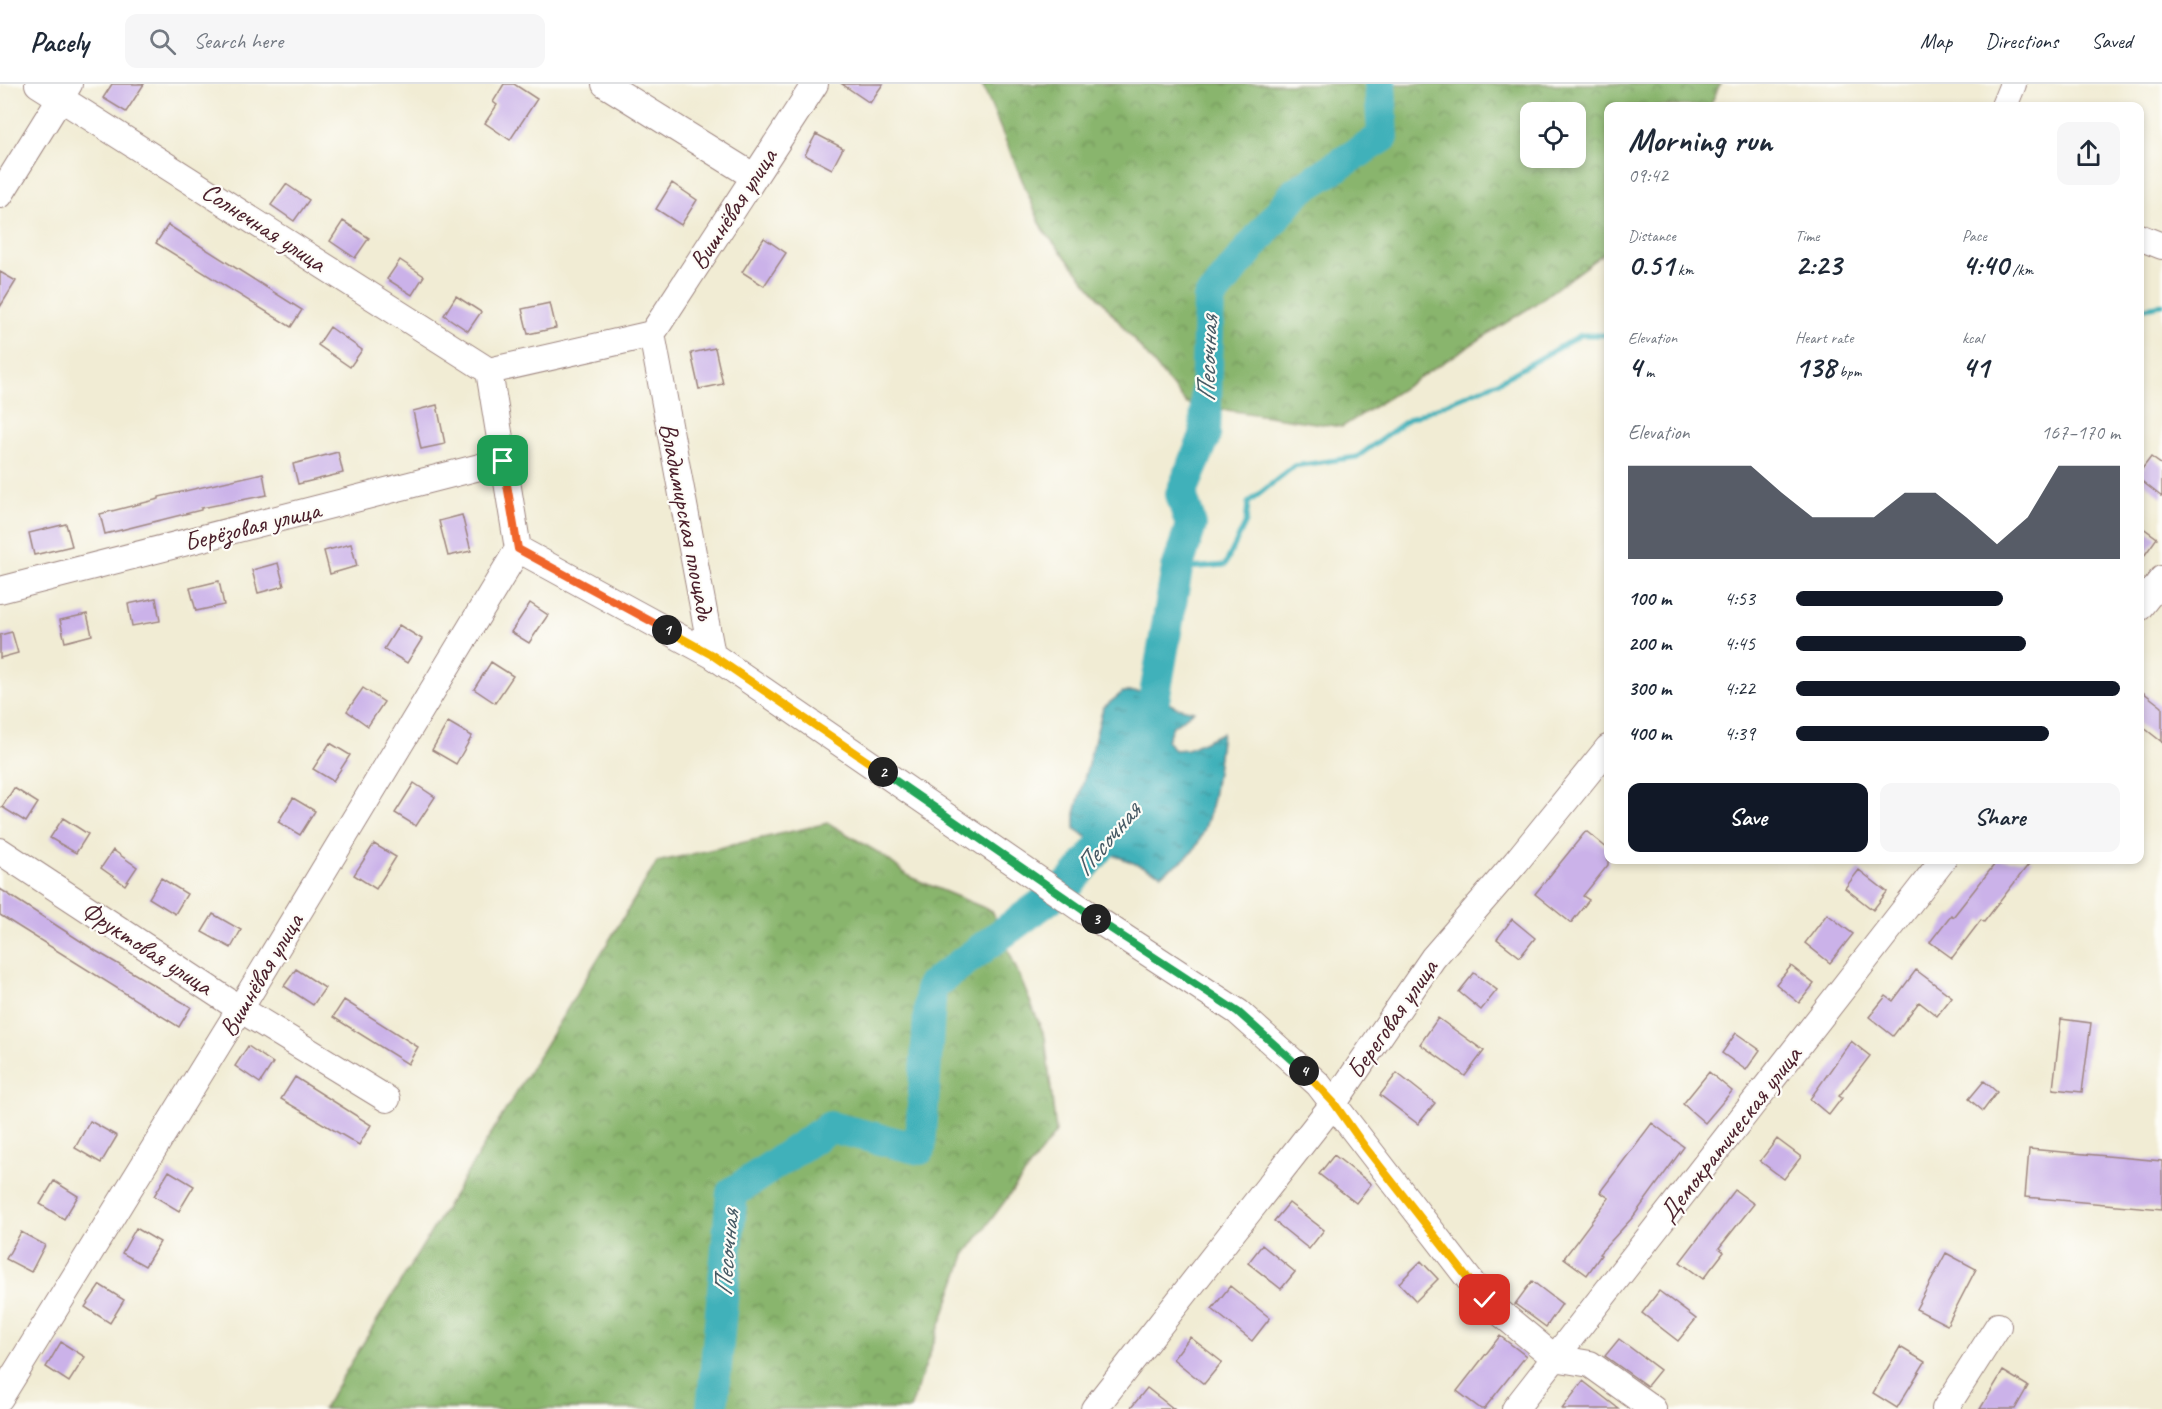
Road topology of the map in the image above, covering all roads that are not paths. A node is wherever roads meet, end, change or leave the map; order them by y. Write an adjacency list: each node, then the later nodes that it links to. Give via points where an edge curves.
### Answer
1 (38, 84): 4 (street, Солнечная улица)
2 (605, 84): 5 (street)
3 (815, 84): 5 (street, Вишнёвая улица)
4 (65, 91): 6 (street); 10 (street, Солнечная улица)
5 (753, 176): 9 (street, Вишнёвая улица)
6 (0, 195)
7 (2144, 239): 8 (street)
8 (2162, 246)
9 (652, 334): 10 (street); 16 (street, Владимирская площадь)
10 (489, 371): 11 (street)
11 (503, 461): 12 (street); 14 (street, Берёзовая улица)
12 (518, 549): 16 (street, Владимирская площадь); 20 (street, Вишнёвая улица)
13 (2162, 579): 15 (street)
14 (0, 590)
15 (2144, 602)
16 (712, 655): 22 (street, via 1238,1012)
17 (1604, 753): 22 (street, Береговая улица, via 1433,958)
18 (0, 851): 20 (street, Фруктовая улица)
19 (1940, 864): 24 (street, Демократическая улица)
20 (240, 1009): 21 (street, Фруктовая улица); 25 (street, Вишнёвая улица)
21 (387, 1099)
22 (1334, 1103): 24 (street, via 1485,1300); 26 (street, Береговая улица)
23 (1998, 1326): 29 (street)
24 (1555, 1358): 27 (street, Демократическая улица); 28 (street, via 1590,1364)
25 (0, 1398)
26 (1094, 1409)
27 (1515, 1409)
28 (1653, 1409)
29 (1945, 1409)

